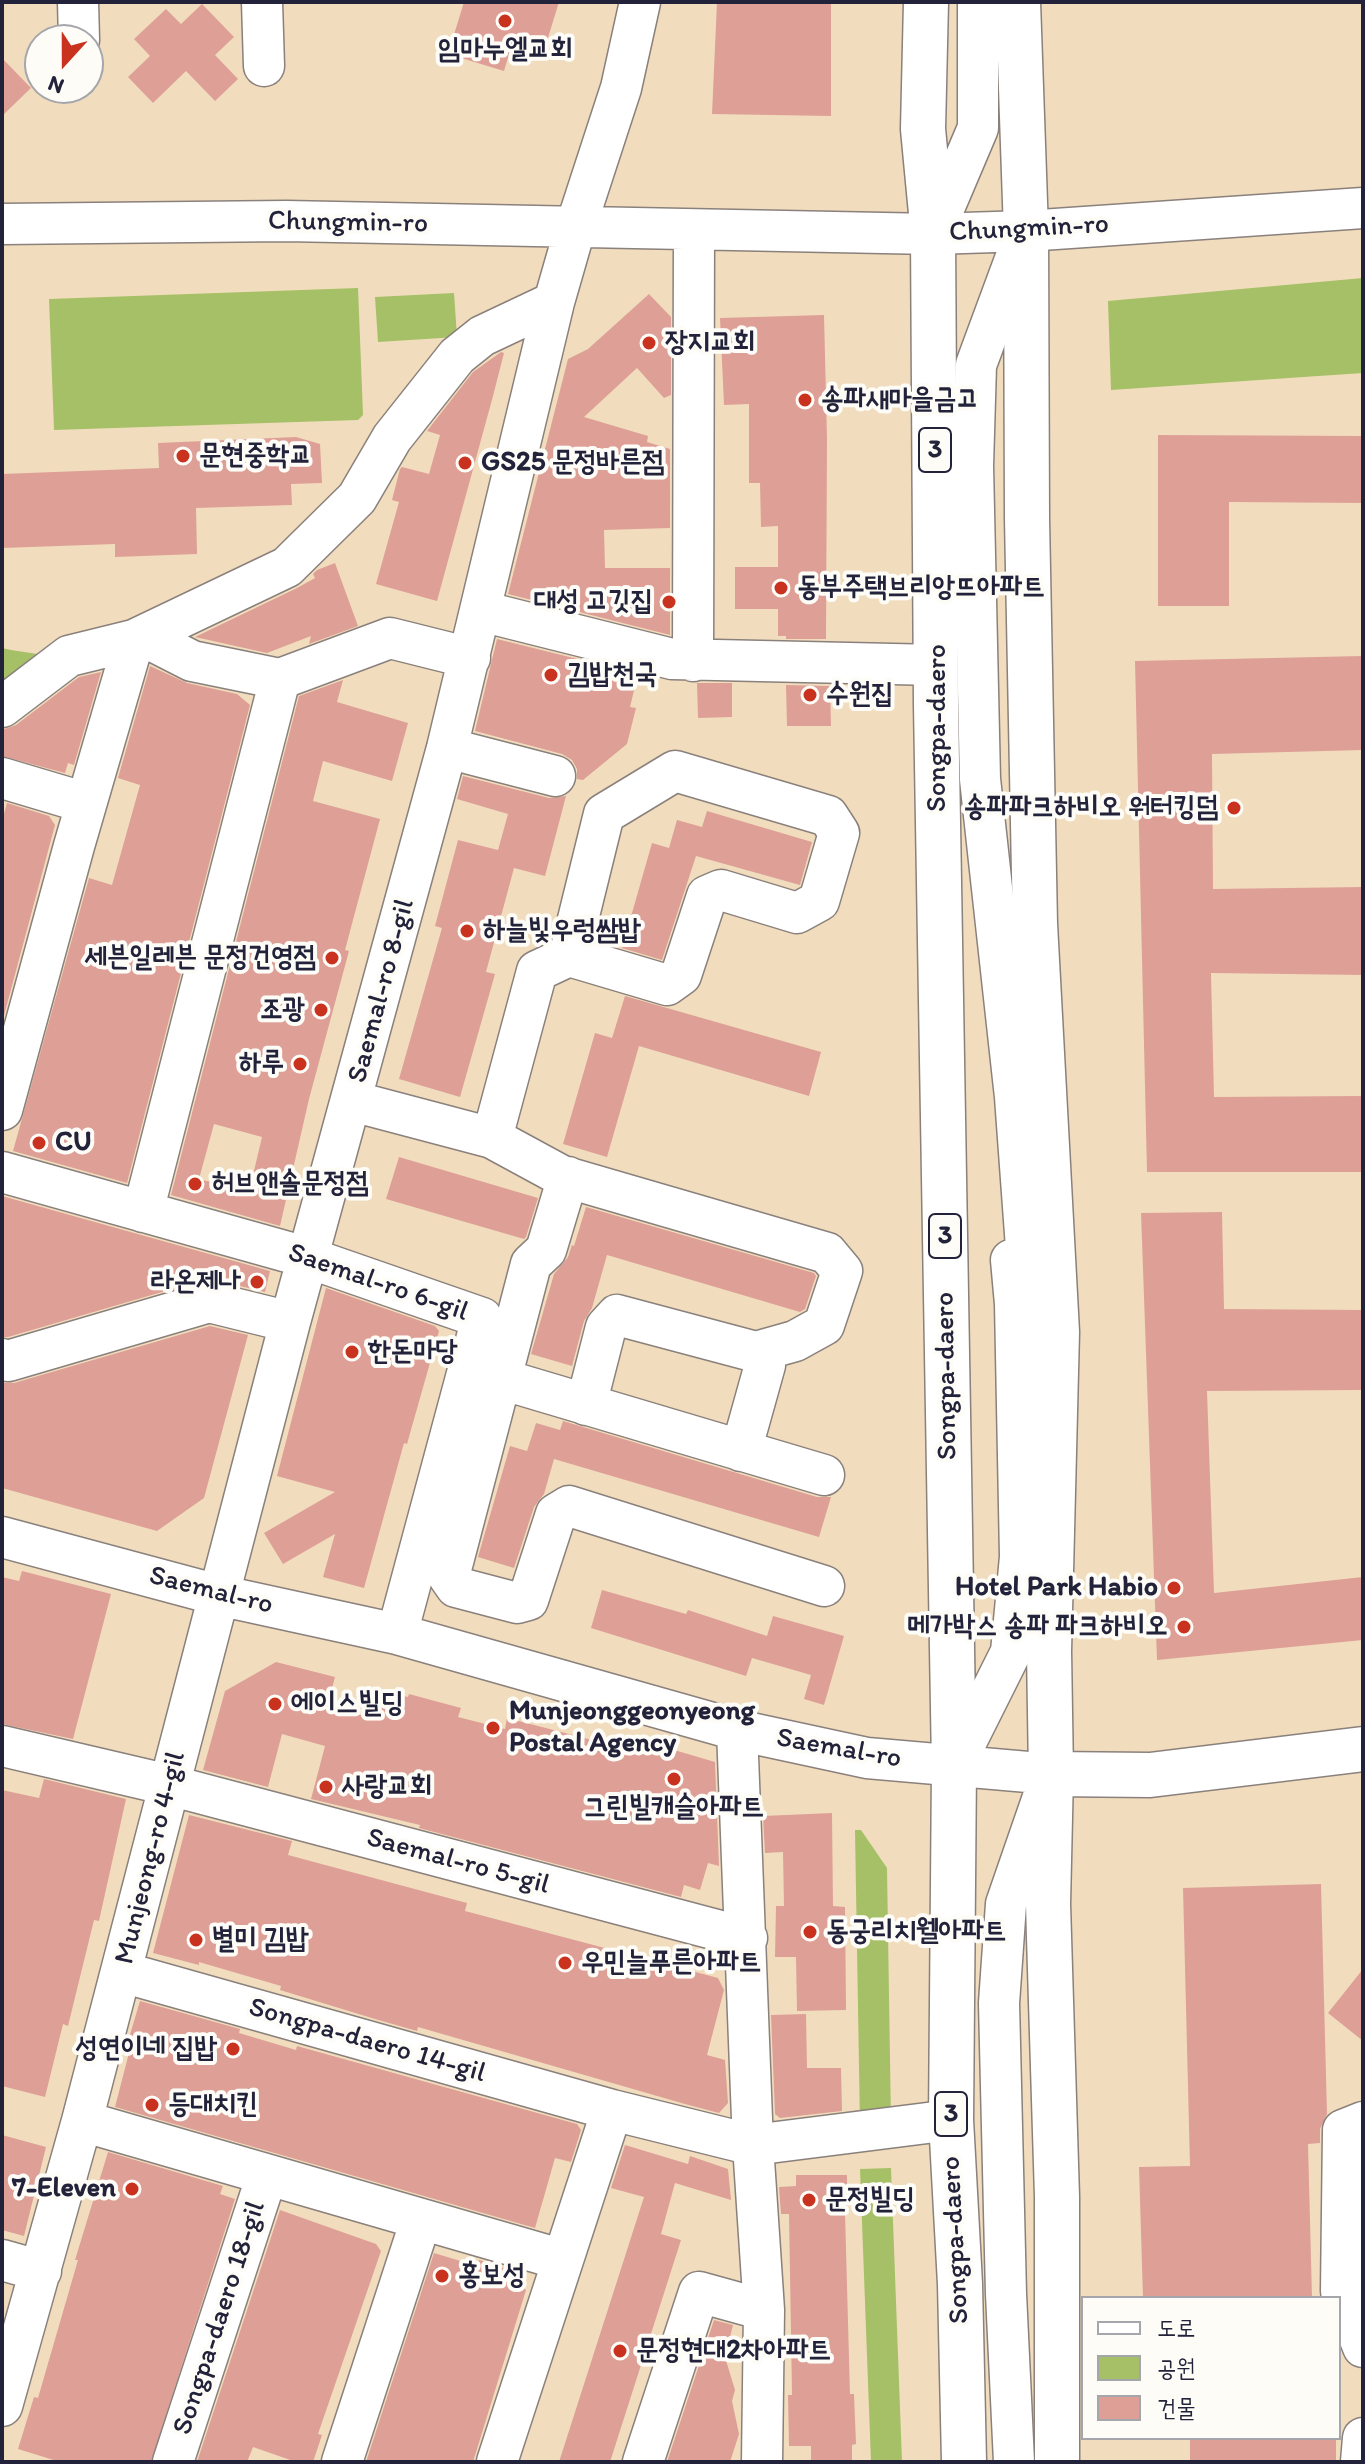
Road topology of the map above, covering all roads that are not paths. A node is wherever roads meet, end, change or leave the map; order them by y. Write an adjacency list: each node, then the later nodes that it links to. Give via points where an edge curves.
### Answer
1 (78, 2): 7 (street)
2 (262, 2): 8 (street)
3 (640, 2): 11 (street, Saemal-ro 8-gil, via 621,88)
4 (926, 2): 14 (main road, Songpa-daero / 3, via 923,129)
5 (978, 2): 14 (street, via 978,128)
6 (1018, 2): 13 (main road)
7 (79, 24)
8 (264, 66)
9 (1363, 208): 13 (street, Chungmin-ro)
10 (2, 224): 11 (street, Chungmin-ro, via 286,221)
11 (575, 229): 12 (street, Chungmin-ro); 15 (street, Saemal-ro 8-gil)
12 (694, 230): 14 (street, Chungmin-ro); 19 (street)
13 (1026, 231): 14 (street, Chungmin-ro); 50 (main road, via 1035,924 1057,1332)
14 (933, 234): 21 (main road, Songpa-daero / 3)
15 (554, 302): 16 (street, Saemal-ro 8-gil); 17 (street, via 482,336 457,356 392,438 357,498 287,567)
16 (481, 611): 18 (street, Saemal-ro 8-gil); 19 (street)
17 (139, 638): 20 (street, via 192,661); 22 (street, via 69,656); 26 (street)
18 (470, 658): 20 (street, via 390,638); 23 (street, Saemal-ro 8-gil)
19 (693, 661): 21 (street)
20 (280, 679): 33 (street)
21 (937, 685): 49 (main road, Songpa-daero / 3); 49 (street, via 960,748 1015,1304 1020,1557 1011,1652)
22 (2, 707)
23 (447, 748): 24 (street); 28 (street, Saemal-ro 8-gil)
24 (555, 776)
25 (2, 778): 26 (street)
26 (86, 803): 29 (street)
27 (569, 956): 27 (street, via 604,814 675,771 828,816 839,833 819,901 797,913 721,890 707,896 681,975 667,985); 30 (street, via 537,971)
28 (352, 1101): 30 (street); 34 (street, Saemal-ro 8-gil)
29 (2, 1110)
30 (492, 1138): 32 (street)
31 (2, 1172): 33 (street, Saemal-ro 6-gil)
32 (568, 1177): 36 (street, via 827,1253 842,1271 824,1325 795,1341); 38 (street, via 546,1250 531,1264)
33 (143, 1212): 34 (street, Saemal-ro 6-gil)
34 (309, 1258): 35 (street, Saemal-ro 8-gil); 45 (street, Saemal-ro 6-gil, via 482,1318)
35 (290, 1322): 37 (street, via 209,1302); 44 (street, Saemal-ro 8-gil)
36 (756, 1352): 39 (street, via 617,1315 606,1327); 40 (street, via 765,1365)
37 (2, 1359)
38 (501, 1379): 39 (street); 43 (street, via 449,1577 456,1587 517,1603 528,1600 556,1514 569,1506)
39 (586, 1405): 40 (street)
40 (741, 1451): 41 (street)
41 (824, 1475)
42 (2, 1537): 44 (street, Saemal-ro)
43 (824, 1586)
44 (218, 1595): 45 (street, Saemal-ro); 51 (street, Munjeong-ro 4-gil)
45 (397, 1634): 46 (street, Saemal-ro)
46 (737, 1730): 49 (street, Saemal-ro, via 867,1758); 52 (street)
47 (2, 1746): 51 (street, Saemal-ro 5-gil)
48 (1363, 1749): 50 (main road, Saemal-ro, via 1150,1775)
49 (954, 1766): 50 (street, Saemal-ro); 55 (main road, Songpa-daero / 3)
50 (1051, 1774): 66 (main road, via 1048,1904); 75 (street, via 1006,1904 999,2003)
51 (169, 1785): 52 (street, Saemal-ro 5-gil); 53 (street, Munjeong-ro 4-gil)
52 (747, 1938): 58 (street)
53 (122, 1972): 54 (street, Songpa-daero 14-gil); 56 (street, Munjeong-ro 4-gil)
54 (612, 2110): 58 (street, Songpa-daero 14-gil); 62 (street)
55 (951, 2120): 58 (street, Songpa-daero 14-gil); 74 (main road, Songpa-daero / 3)
56 (82, 2121): 59 (street); 63 (street, Munjeong-ro 4-gil)
57 (1363, 2122): 65 (street, via 1343,2130 1341,2291)
58 (753, 2145): 64 (street)
59 (267, 2175): 60 (street); 69 (street, Songpa-daero 18-gil)
60 (421, 2220): 62 (street); 70 (street)
61 (2, 2260): 63 (street)
62 (563, 2260): 71 (street)
63 (41, 2271): 67 (street, Munjeong-ro 4-gil)
64 (764, 2310): 72 (street, via 699,2292); 73 (street)
65 (1363, 2347)
66 (1057, 2364): 76 (street); 77 (main road)
67 (2, 2406)
68 (1363, 2438): 78 (street)
69 (173, 2462)
70 (342, 2462)
71 (497, 2462)
72 (643, 2462)
73 (762, 2462)
74 (964, 2462)
75 (1014, 2462)
76 (1041, 2462)
77 (1057, 2462)
78 (1361, 2462)

